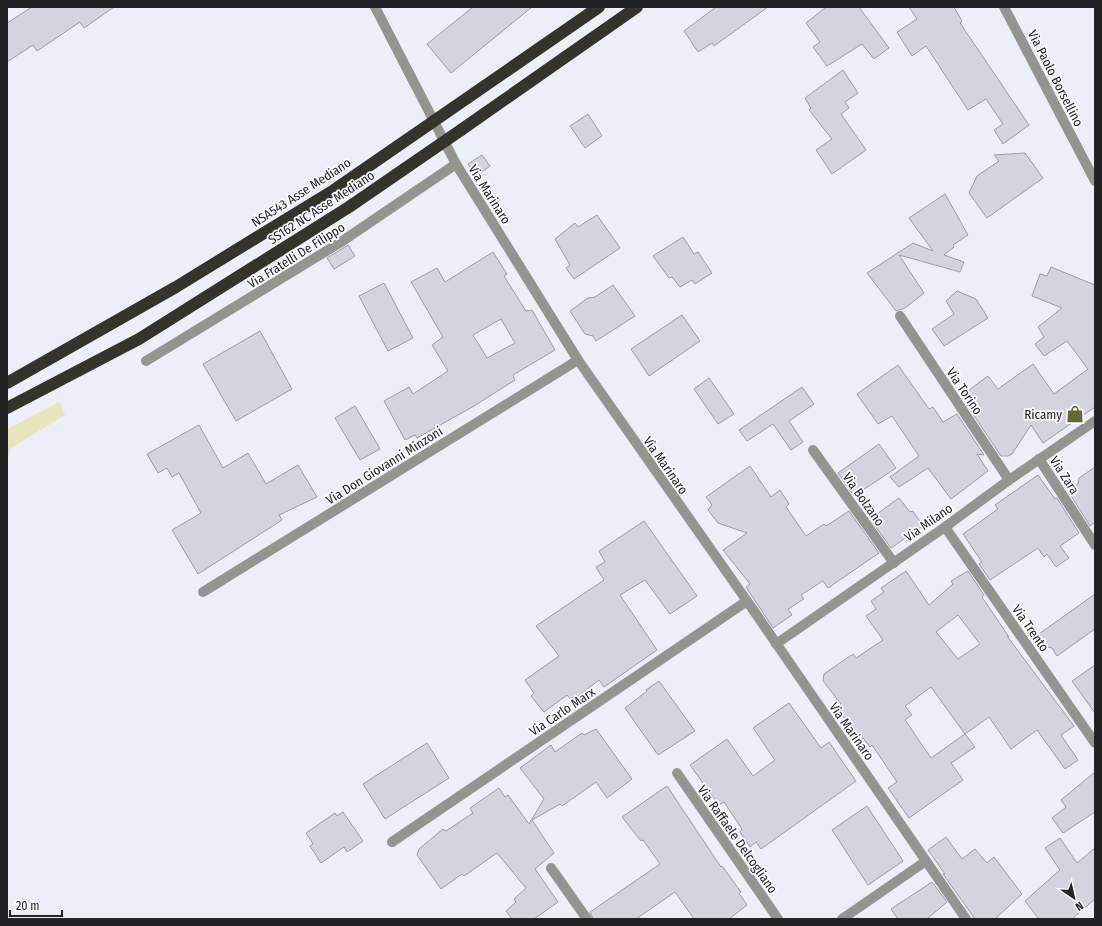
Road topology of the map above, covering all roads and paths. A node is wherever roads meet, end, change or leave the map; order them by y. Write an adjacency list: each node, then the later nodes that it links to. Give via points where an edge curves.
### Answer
1 (375, 7): 5 (street, Via Marinaro)
2 (599, 7): 10 (highway, NSA543 Asse Mediano, bridge, via 334,190 176,287)
3 (637, 7): 11 (highway, SS162 NC Asse Mediano, bridge, via 349,207 139,339)
4 (1004, 7): 6 (street, Via Paolo Borsellino)
5 (456, 164): 8 (street, Via Marinaro); 9 (street, Via Fratelli De Filippo, via 341,242)
6 (1095, 181)
7 (900, 316): 15 (street, Via Torino)
8 (578, 360): 19 (street, Via Don Giovanni Minzoni); 20 (street, Via Marinaro)
9 (146, 361)
10 (7, 383)
11 (7, 408)
12 (1095, 421): 14 (street, Via Milano)
13 (813, 450): 18 (street, Via Bolzano)
14 (1038, 459): 15 (street, Via Milano); 17 (street, Via Zara)
15 (1008, 480): 16 (street, Via Milano)
16 (945, 527): 18 (street, Via Milano); 22 (street, Via Trento)
17 (1095, 546)
18 (894, 563): 21 (street, Via Milano)
19 (203, 592)
20 (747, 601): 21 (street, Via Marinaro); 24 (street, Via Carlo Marx)
21 (776, 644): 25 (street, Via Marinaro)
22 (1095, 743)
23 (677, 773): 28 (street, Via Raffaele Delcogliano)
24 (392, 842)
25 (926, 861): 29 (street); 30 (street, Via Marinaro)
26 (551, 868): 27 (street)
27 (587, 919)
28 (778, 919)
29 (842, 919)
30 (966, 919)

